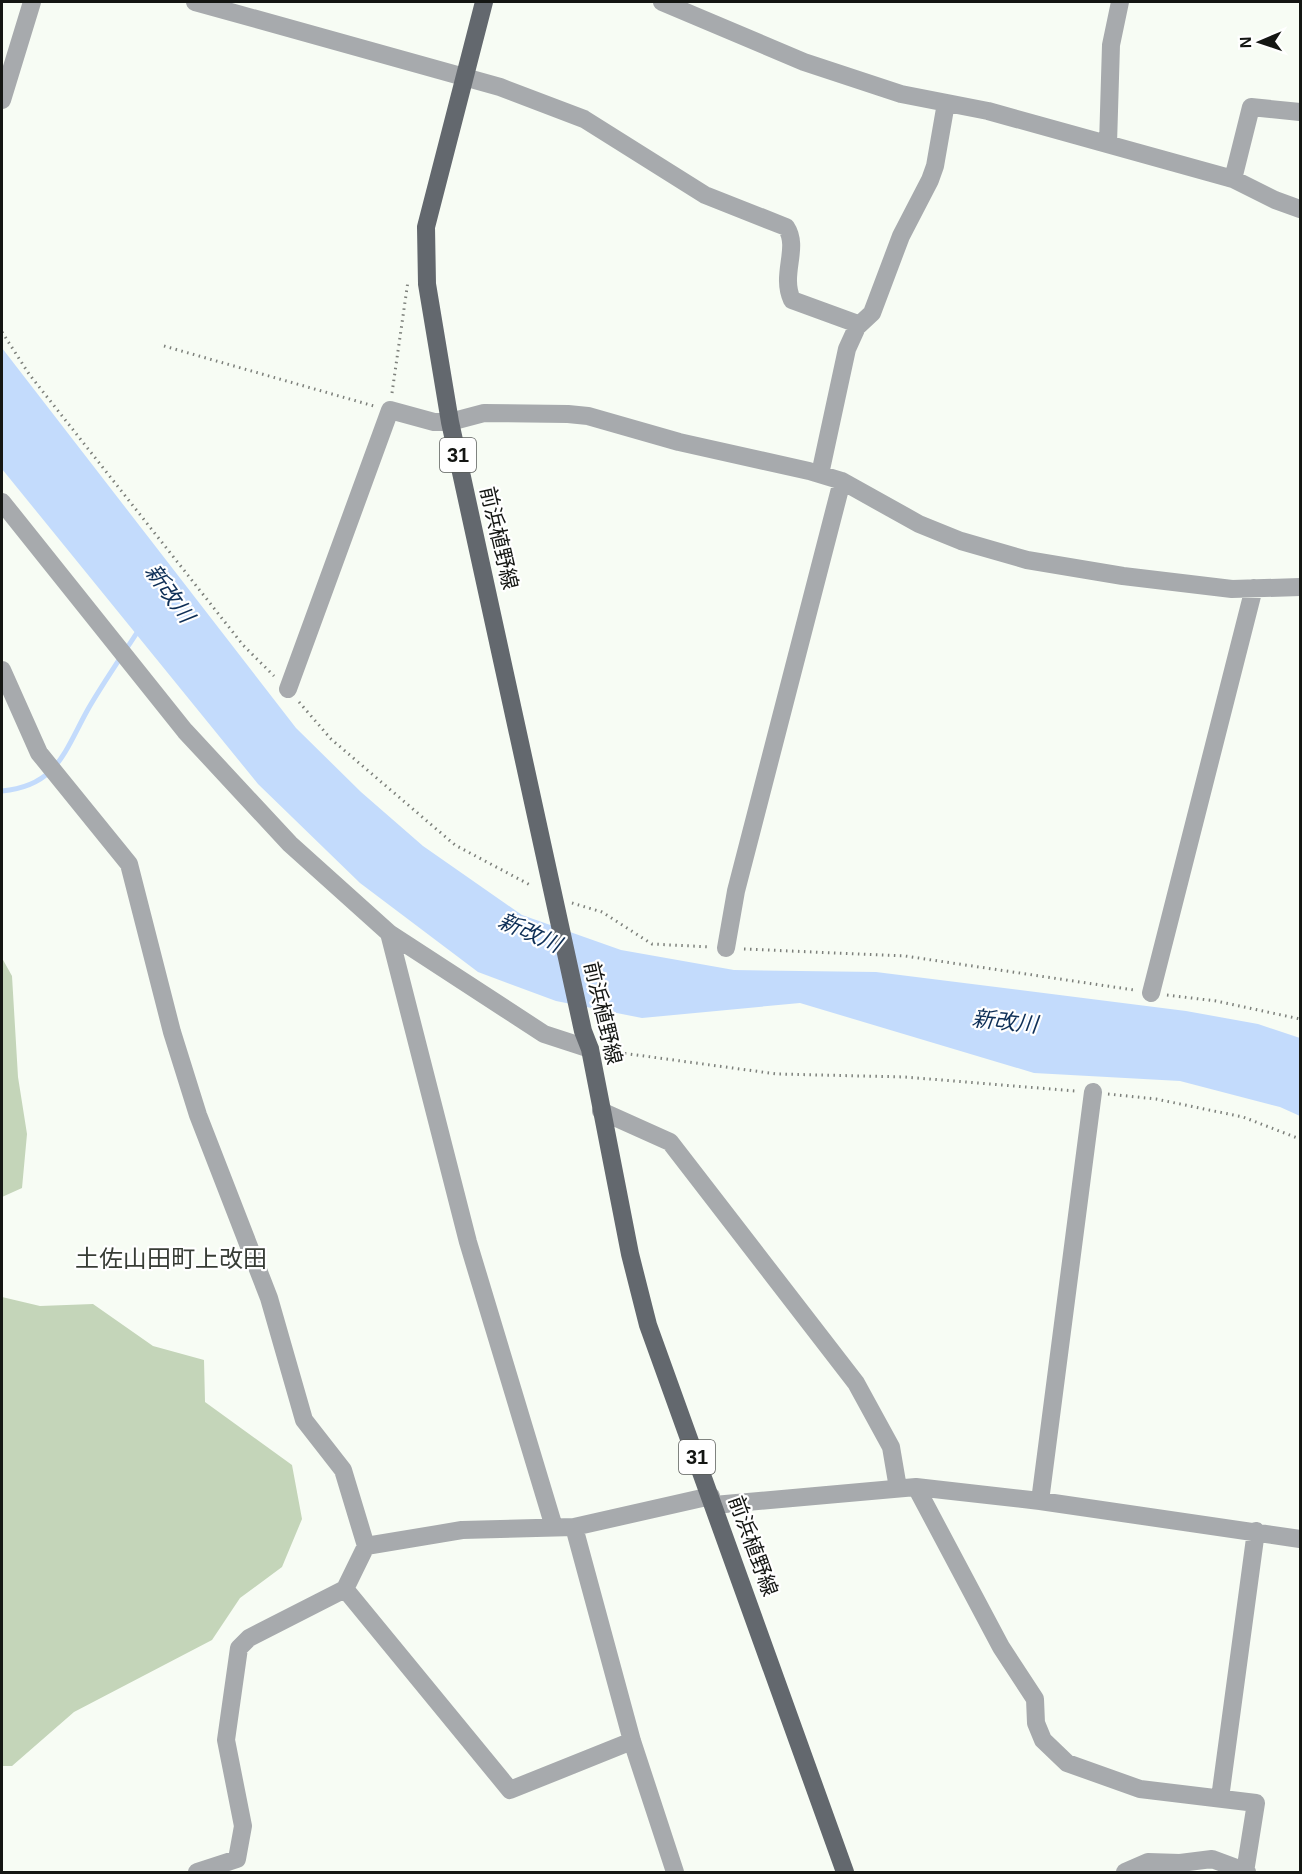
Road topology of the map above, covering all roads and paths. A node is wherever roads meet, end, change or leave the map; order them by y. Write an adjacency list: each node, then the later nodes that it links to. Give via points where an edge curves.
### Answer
1 (32, 2): 7 (street)
2 (195, 2): 6 (street)
3 (484, 2): 6 (main road, 前浜植野線 / 31)
4 (662, 2): 8 (street, via 804,62 901,94)
5 (1120, 2): 10 (street, via 1112,45)
6 (464, 76): 13 (main road, 前浜植野線 / 31, via 426,227); 14 (street, via 584,119 705,195 786,227 792,236 786,287 792,300)
7 (2, 100)
8 (946, 103): 10 (street); 14 (street, via 930,180 901,236 882,293 872,313)
9 (1300, 112): 11 (street, via 1251,107)
10 (1108, 144): 11 (street)
11 (1233, 178): 12 (street, via 1275,201)
12 (1300, 209)
13 (426, 251): 17 (path, via 407,282); 18 (main road, 前浜植野線 / 31, via 427,284)
14 (857, 327): 19 (street, via 847,349)
15 (2, 332): 25 (path, via 29,374 243,645)
16 (164, 346): 17 (path)
17 (390, 410): 18 (street, via 434,422); 25 (street)
18 (450, 422): 19 (street, via 484,413 578,415); 26 (main road, 前浜植野線 / 31)
19 (820, 474): 20 (street)
20 (842, 481): 23 (street, via 919,524 1027,560 1134,578); 28 (street, via 736,891)
21 (2, 502): 27 (street, via 185,731 290,844)
22 (1300, 587): 23 (street)
23 (1254, 588): 29 (street)
24 (2, 670): 42 (street, via 39,753 129,864 172,1032 198,1115 269,1298 304,1420 343,1470)
25 (288, 689): 26 (path, via 331,739 455,845)
26 (557, 903): 28 (path, via 602,912 652,944); 31 (main road, 前浜植野線 / 31)
27 (389, 933): 31 (street, via 544,1034); 38 (street, via 468,1242)
28 (726, 948): 29 (path, via 905,956)
29 (1151, 993): 30 (path, via 1216,1001)
30 (1300, 1019)
31 (590, 1049): 32 (path, via 777,1074 905,1077); 33 (main road, 前浜植野線 / 31)
32 (1094, 1092): 34 (path, via 1243,1117); 37 (street)
33 (601, 1111): 35 (street, via 670,1142 856,1383 891,1447); 36 (main road, 前浜植野線 / 31, via 648,1325)
34 (1300, 1139)
35 (907, 1487): 36 (street); 37 (street); 45 (street, via 1035,1699 1036,1723 1043,1740 1067,1763 1140,1789)
36 (712, 1500): 39 (street); 48 (main road, 前浜植野線 / 31)
37 (1040, 1501): 40 (street)
38 (554, 1527): 39 (street); 42 (street, via 462,1530)
39 (574, 1527): 44 (street)
40 (1256, 1531): 41 (street); 45 (street)
41 (1300, 1539)
42 (366, 1546): 43 (street)
43 (345, 1589): 44 (street, via 510,1790); 46 (street, via 249,1638 239,1648 226,1740 243,1826 237,1859)
44 (632, 1741): 47 (street)
45 (1220, 1798): 50 (street, via 1256,1803)
46 (197, 1872)
47 (675, 1872)
48 (845, 1872)
49 (1125, 1872): 50 (street, via 1148,1863 1212,1859)
50 (1246, 1872)

